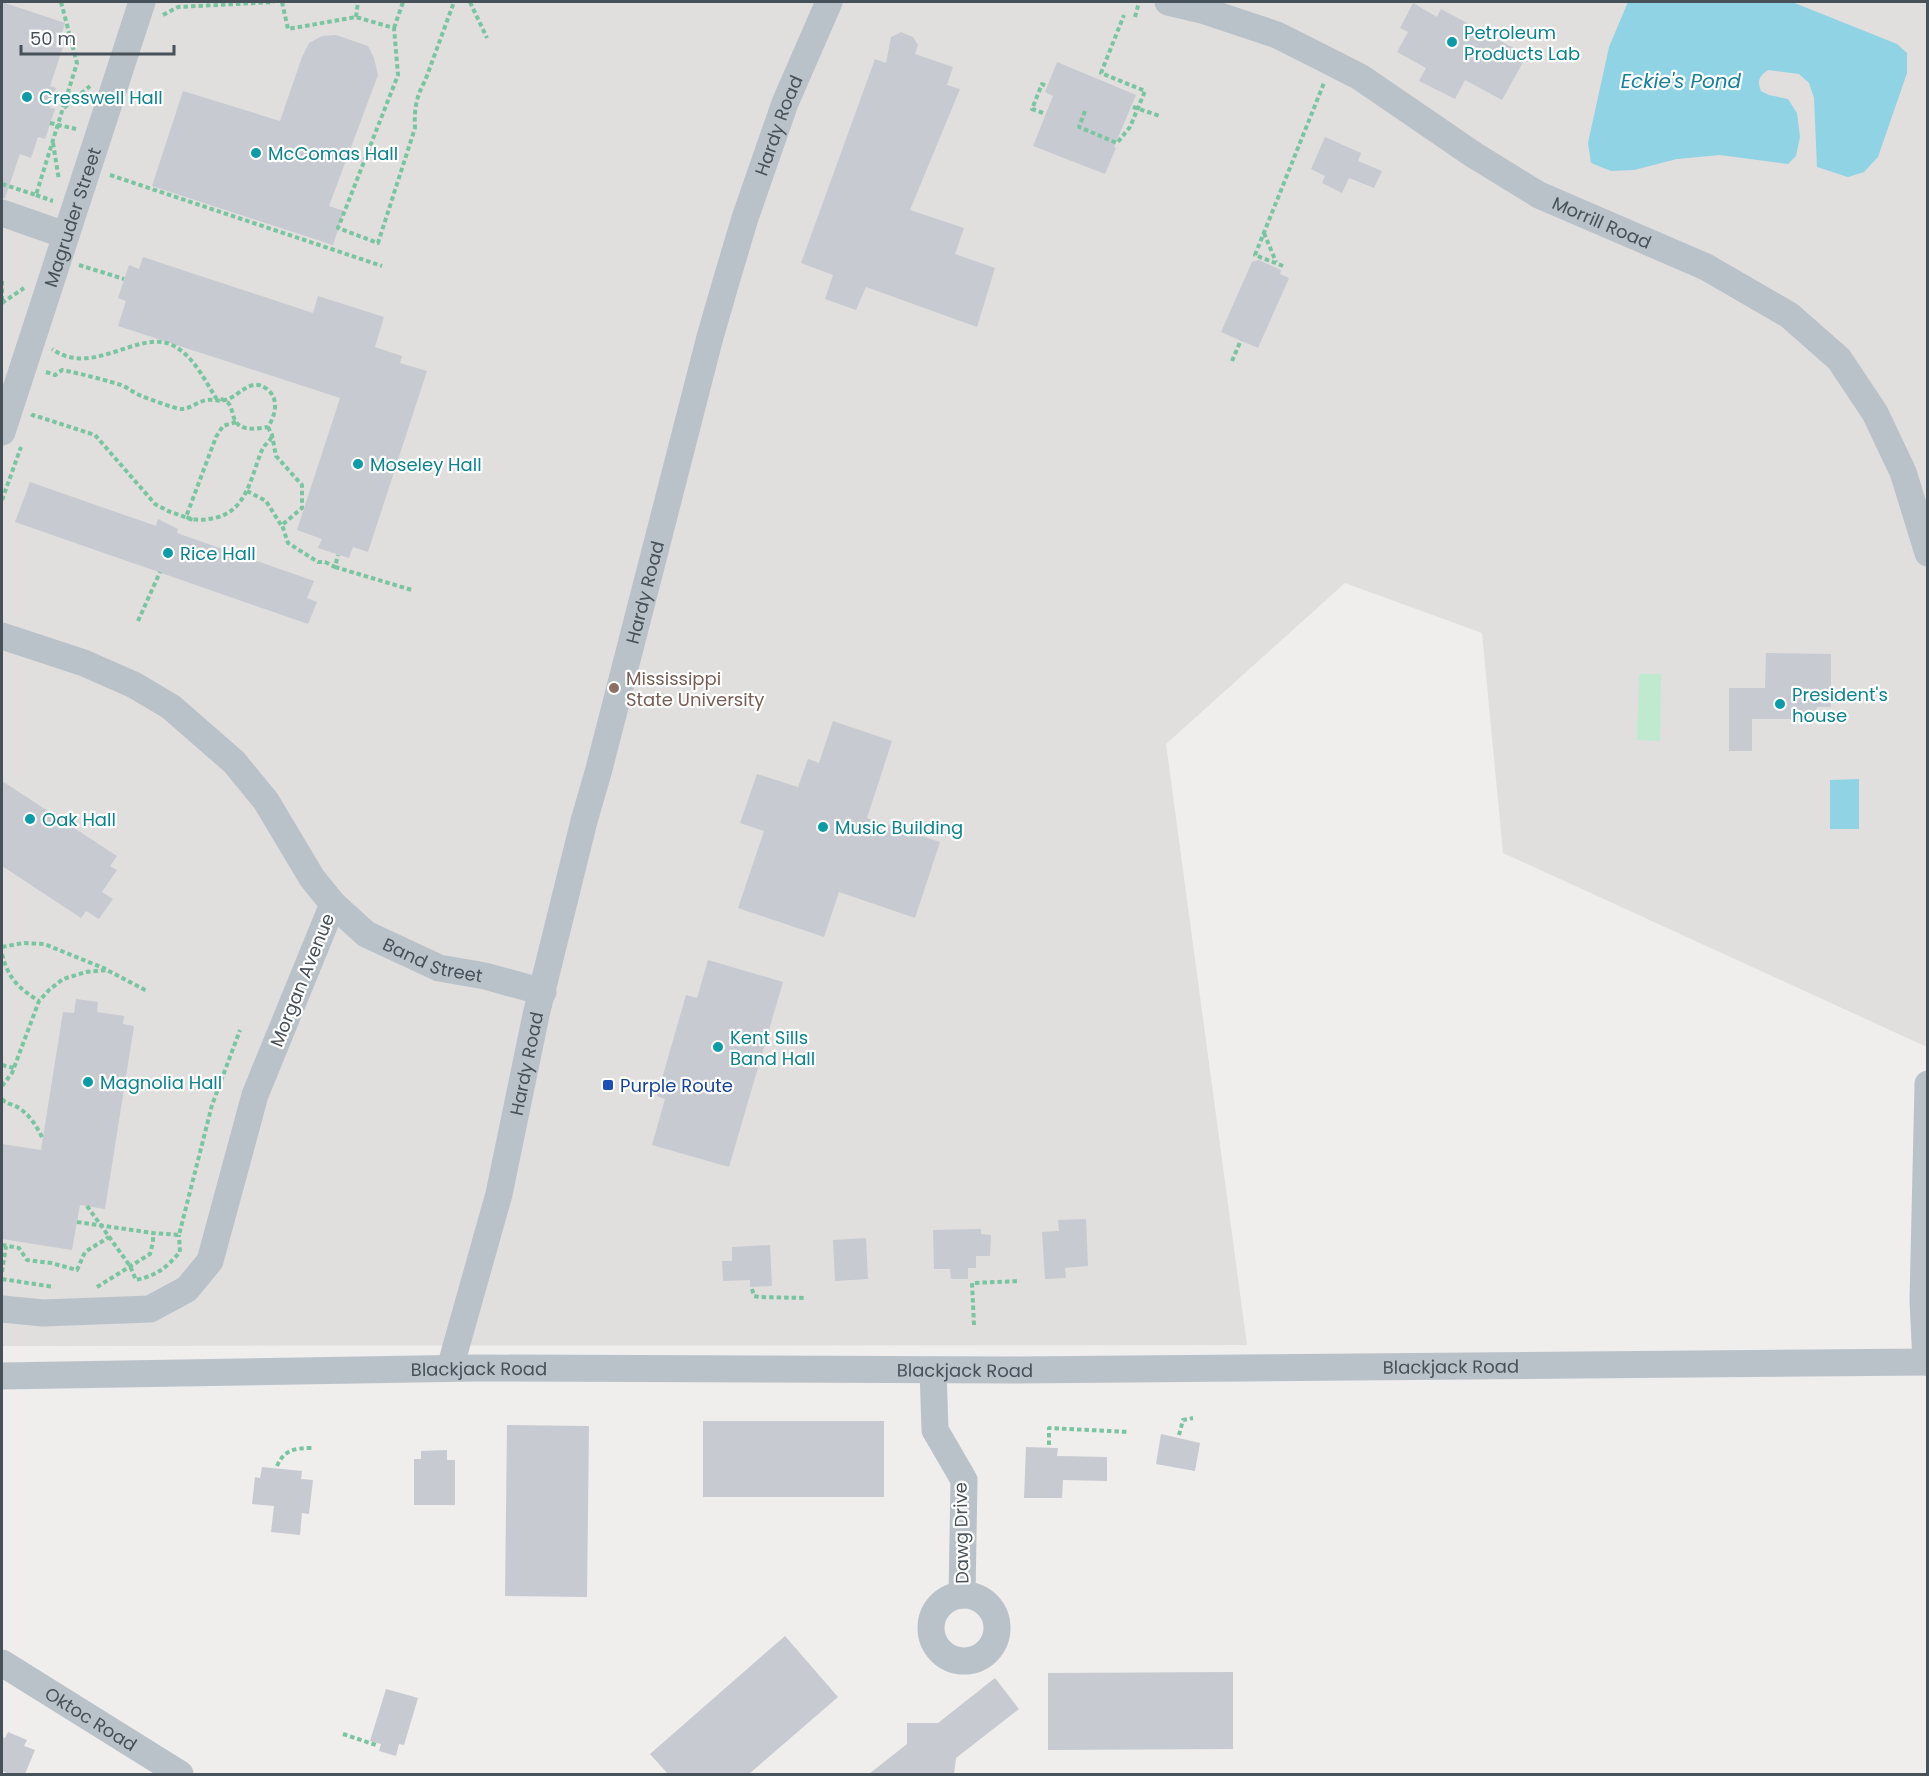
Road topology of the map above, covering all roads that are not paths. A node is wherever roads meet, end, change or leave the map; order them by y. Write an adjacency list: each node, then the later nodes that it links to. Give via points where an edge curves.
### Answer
1 (829, 2): 10 (street, Hardy Road, via 785,103 710,337)
2 (1168, 2): 7 (street, Morrill Road, via 1202,9 1277,35 1333,63 1539,195 1706,267 1789,315 1839,359 1875,413 1903,472)
3 (151, 9): 5 (street, Magruder Street, via 101,176)
4 (2, 213): 5 (street)
5 (65, 235): 6 (street, Magruder Street)
6 (13, 434)
7 (1928, 553)
8 (2, 636): 9 (street, Morgan Avenue, via 84,663 171,707 234,762 266,801 312,878)
9 (333, 904): 10 (street, Band Street, via 366,934 439,968); 12 (street, Morgan Avenue, via 255,1095 210,1261 187,1289 150,1309 43,1313)
10 (543, 992): 14 (street, Hardy Road, via 499,1194)
11 (1928, 1084): 13 (street, via 1923,1301)
12 (2, 1310)
13 (1927, 1362): 15 (street, Blackjack Road)
14 (450, 1368): 15 (street, Blackjack Road); 16 (street, Blackjack Road)
15 (933, 1370): 17 (street, Dawg Drive, via 935,1430 964,1480)
16 (2, 1376)
17 (963, 1595)
18 (2, 1663): 19 (street, Oktoc Road)
19 (180, 1774)

